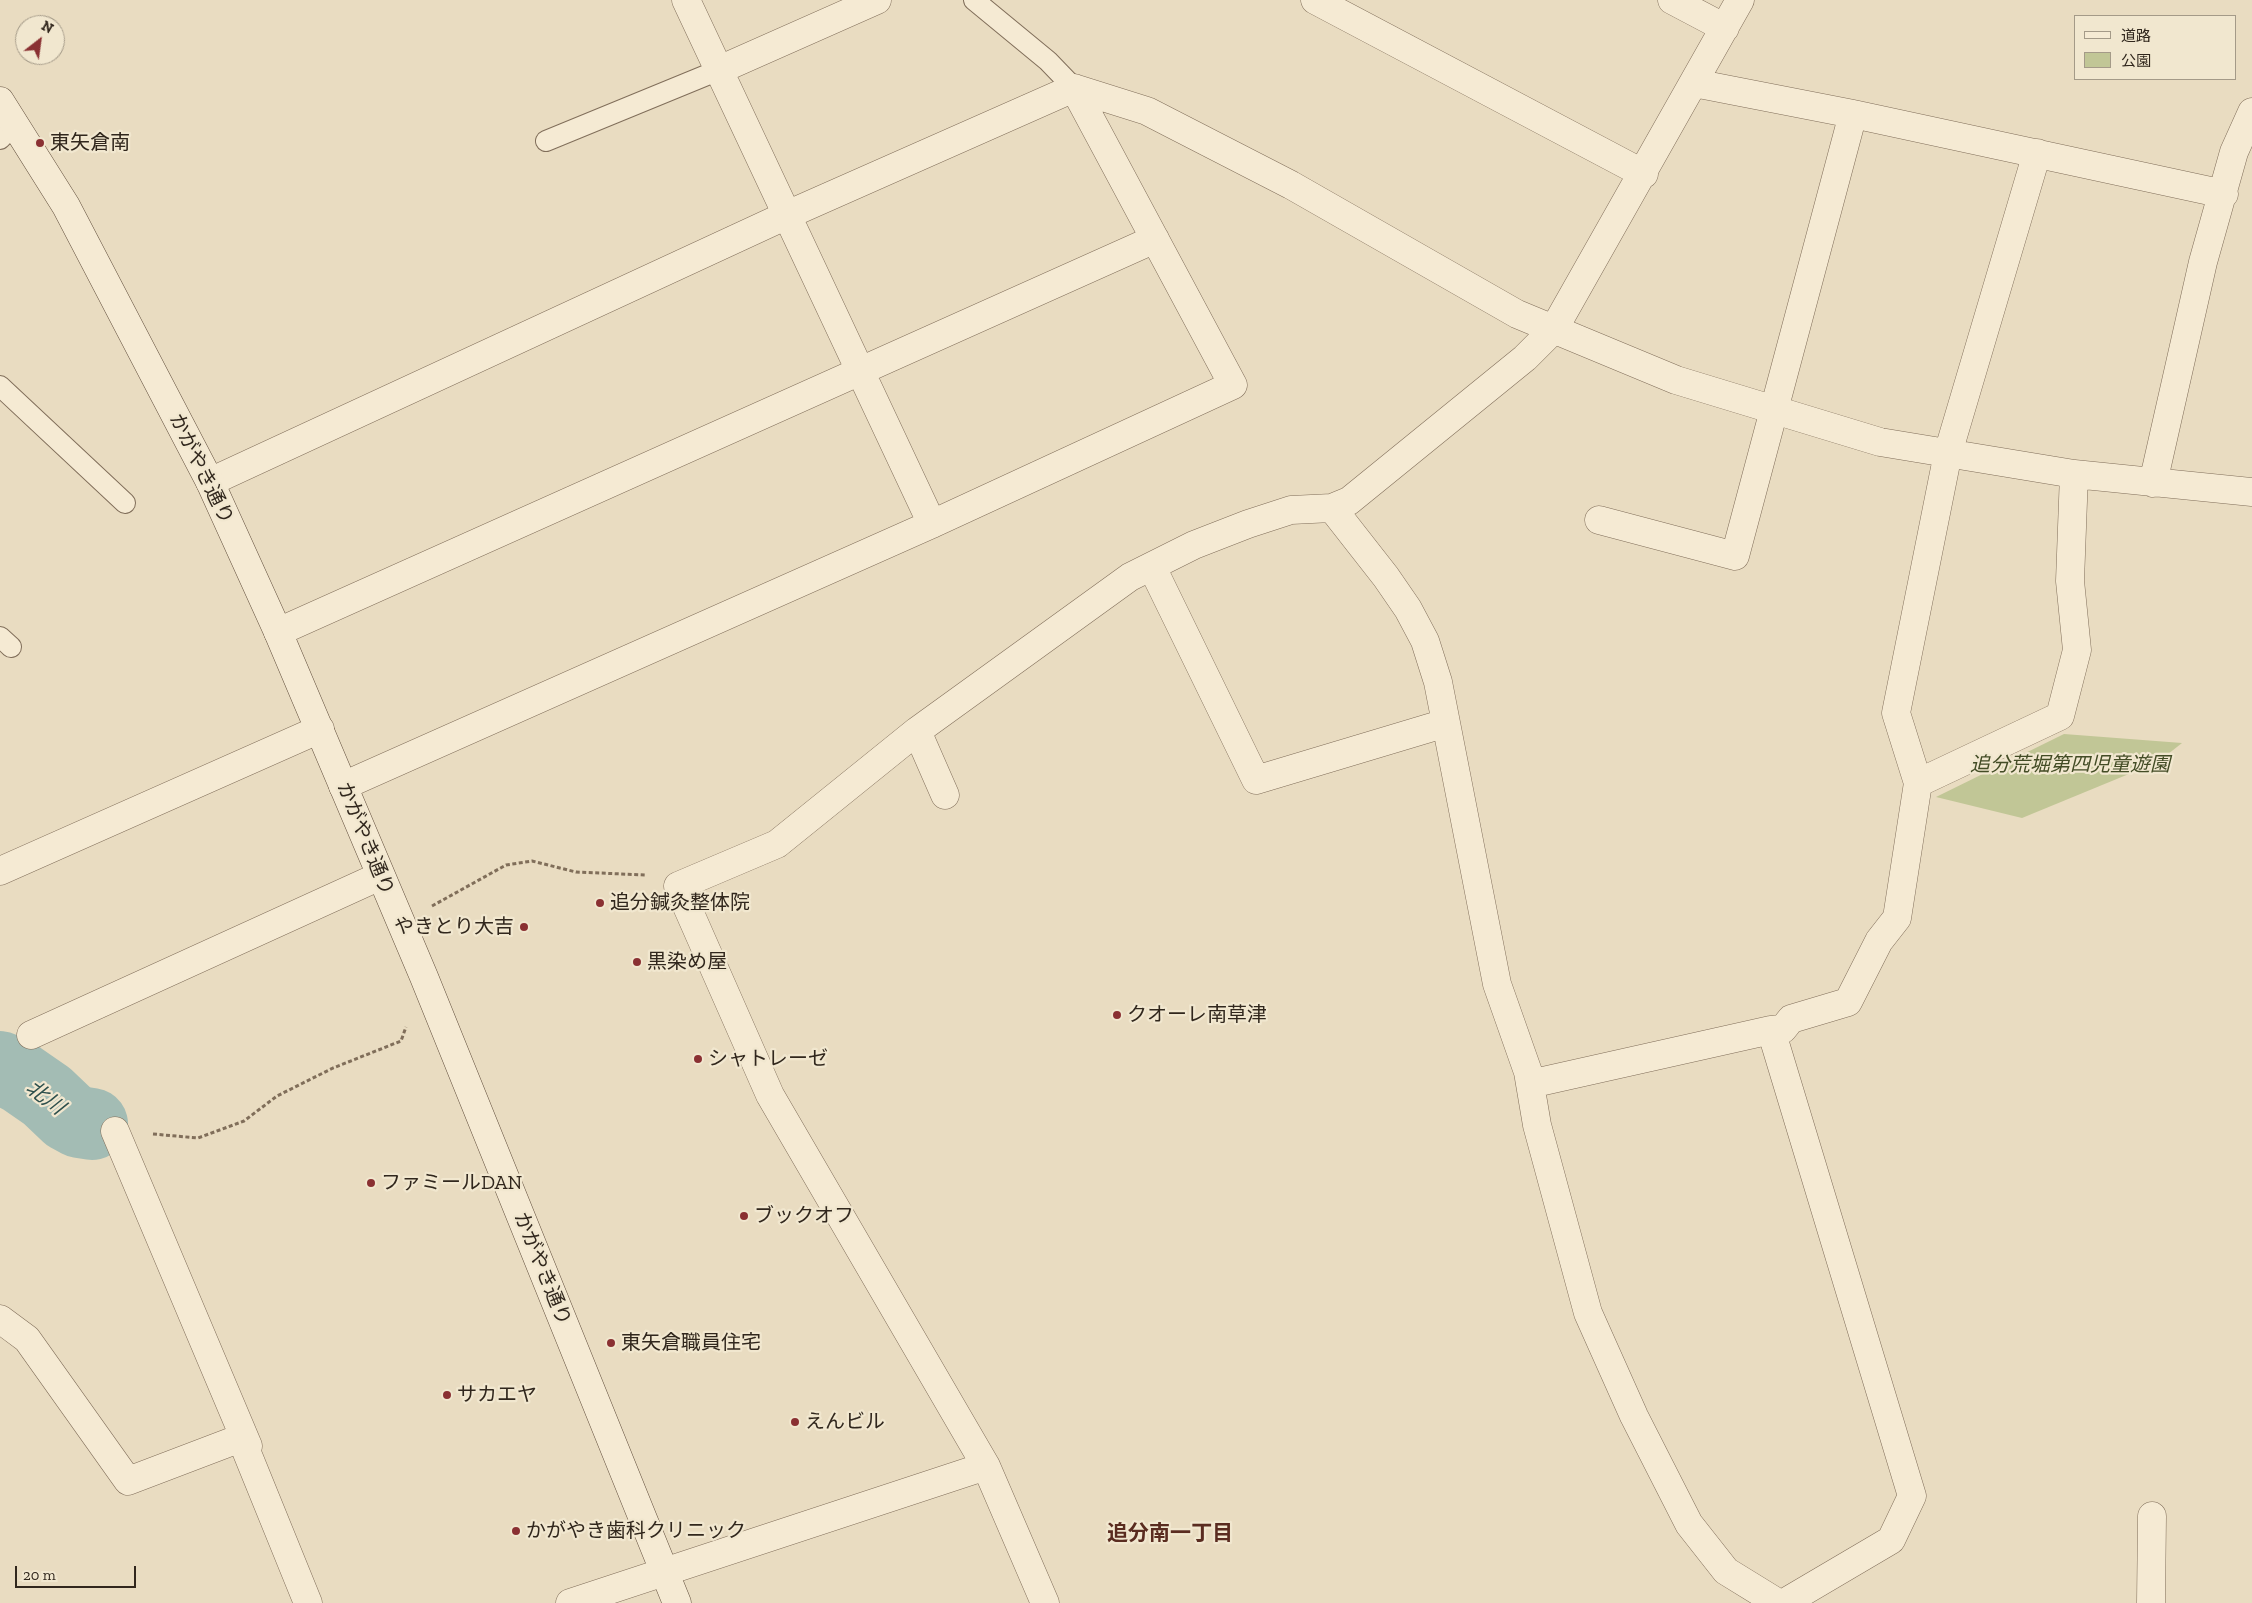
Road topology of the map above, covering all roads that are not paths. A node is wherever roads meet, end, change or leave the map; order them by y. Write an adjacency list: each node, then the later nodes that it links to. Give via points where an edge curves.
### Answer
1 (686, 0): 8 (street)
2 (877, 0): 8 (street)
3 (974, 0): 10 (lane, via 1048,61)
4 (1315, 0): 17 (street)
5 (1672, 0): 7 (street)
6 (1740, 0): 7 (street)
7 (1725, 28): 9 (street)
8 (719, 70): 15 (lane); 19 (street)
9 (1694, 83): 13 (street); 17 (street)
10 (1074, 88): 19 (street); 20 (street); 21 (street, via 1147,111 1291,185 1517,314)
11 (0, 101): 14 (street, かがやき通り)
12 (2252, 112): 18 (street, via 2234,152)
13 (1853, 114): 16 (street); 24 (street)
14 (8, 131): 27 (street, かがやき通り, via 66,206)
15 (546, 141)
16 (2037, 153): 18 (street); 25 (street)
17 (1644, 174): 21 (street)
18 (2224, 194): 28 (street, via 2203,262)
19 (787, 215): 22 (street); 27 (street)
20 (1155, 239): 22 (street); 33 (street, via 1234,385)
21 (1554, 329): 24 (street, via 1676,380); 31 (street, via 1525,358 1412,452 1349,500)
22 (860, 371): 33 (street); 35 (street)
23 (0, 386): 30 (lane)
24 (1776, 410): 25 (street, via 1880,442); 32 (street, via 1735,556)
25 (1948, 453): 26 (street); 39 (street, via 1896,713)
26 (2074, 474): 28 (street); 39 (street, via 2070,581 2077,650 2060,716)
27 (210, 482): 35 (street, かがやき通り)
28 (2152, 483): 29 (street)
29 (2252, 492)
30 (125, 503)
31 (1332, 508): 34 (street, via 1291,510 1248,524 1194,545); 36 (street, via 1386,577 1420,633 1438,682)
32 (1599, 520)
33 (932, 524): 40 (street)
34 (1152, 567): 36 (street, via 1256,780); 38 (street, via 1106,593)
35 (278, 632): 37 (street, かがやき通り)
36 (1446, 723): 46 (street, via 1497,984)
37 (320, 729): 40 (street, かがやき通り); 42 (street)
38 (917, 731): 41 (street); 50 (street, via 777,844 678,886 770,1095)
39 (1918, 783): 44 (street, via 1897,918 1879,941 1848,1002 1791,1019 1783,1029)
40 (344, 786): 43 (street, かがやき通り)
41 (945, 795)
42 (0, 871)
43 (380, 876): 45 (street); 52 (street, かがやき通り, via 424,977)
44 (1771, 1030): 46 (street); 58 (street, via 1912,1496 1891,1540)
45 (31, 1036)
46 (1530, 1084): 57 (street, via 1537,1124 1588,1313 1634,1416 1689,1524 1726,1571)
47 (115, 1131): 49 (street, via 248,1446)
48 (0, 1319): 49 (street, via 27,1339 128,1481)
49 (241, 1438): 53 (street)
50 (986, 1466): 52 (street); 56 (street)
51 (2152, 1516): 59 (street)
52 (664, 1572): 54 (street); 55 (street, かがやき通り)
53 (308, 1603)
54 (570, 1603)
55 (677, 1603)
56 (1045, 1603)
57 (1778, 1603)
58 (1784, 1603)
59 (2151, 1603)

